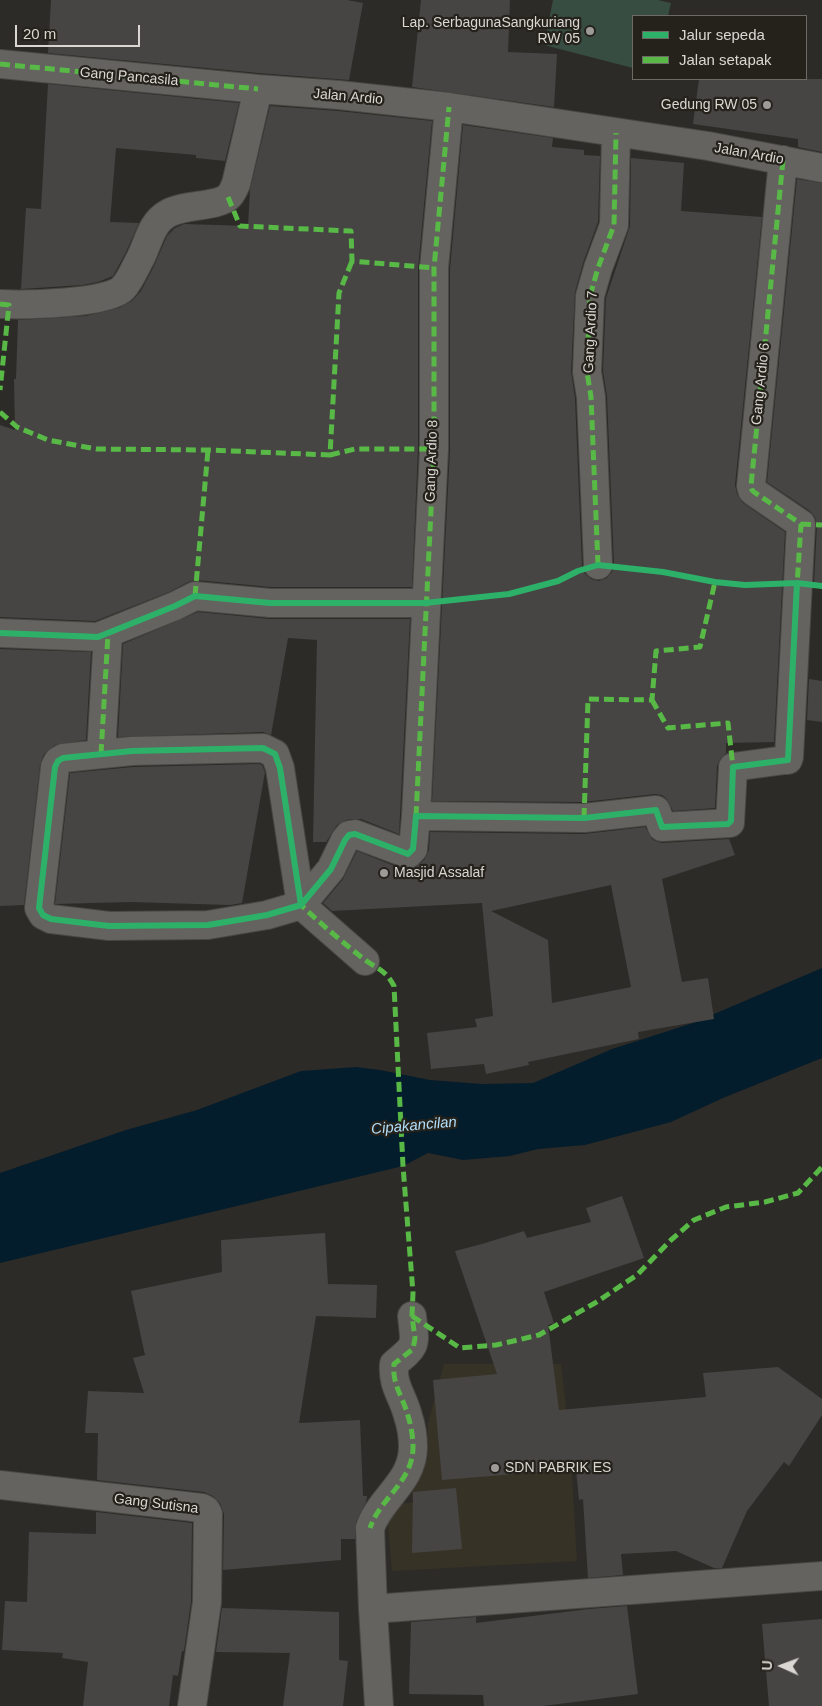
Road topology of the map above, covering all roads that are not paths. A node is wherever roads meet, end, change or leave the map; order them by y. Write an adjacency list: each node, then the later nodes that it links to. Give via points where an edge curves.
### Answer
1 (0, 64): 2 (street, Gang Pancasila)
2 (258, 89): 3 (street, Jalan Ardio); 7 (street, via 236,184 228,198 181,208 165,215 153,229 122,290 95,299)
3 (449, 107): 4 (street, Jalan Ardio); 10 (street, Gang Ardio 8, via 434,268 434,449)
4 (616, 133): 5 (street, Jalan Ardio); 9 (street, Gang Ardio 7, via 614,226 590,296 588,324 587,372 591,397)
5 (783, 160): 6 (street, Jalan Ardio); 8 (street, Gang Ardio 6, via 751,486 754,492)
6 (822, 168)
7 (0, 304)
8 (811, 524): 14 (street, Gang Ardio 6, via 797,583 788,760 733,768 730,823 662,827 656,810 584,818)
9 (598, 565)
10 (425, 602): 12 (street, via 270,603 195,596); 14 (street, Gang Ardio 8)
11 (0, 633): 12 (street, via 98,637)
12 (108, 634): 13 (street)
13 (102, 754): 15 (street, via 263,748 275,754); 15 (street, via 63,758 55,767 39,908 43,915 51,919 109,926 208,925 258,918)
14 (416, 816): 15 (street, Gang Ardio 8, via 413,849 408,854 355,834 349,835 331,869)
15 (302, 905): 16 (street)
16 (365, 961)
17 (412, 1316): 20 (street, via 415,1338 412,1349 394,1364 393,1374 408,1415 413,1446 410,1467 396,1491 373,1518 370,1528)
18 (0, 1485): 21 (street, Gang Sutisna, via 206,1510 207,1602)
19 (822, 1576): 20 (street)
20 (373, 1609): 22 (street)
21 (192, 1706)
22 (378, 1706)

